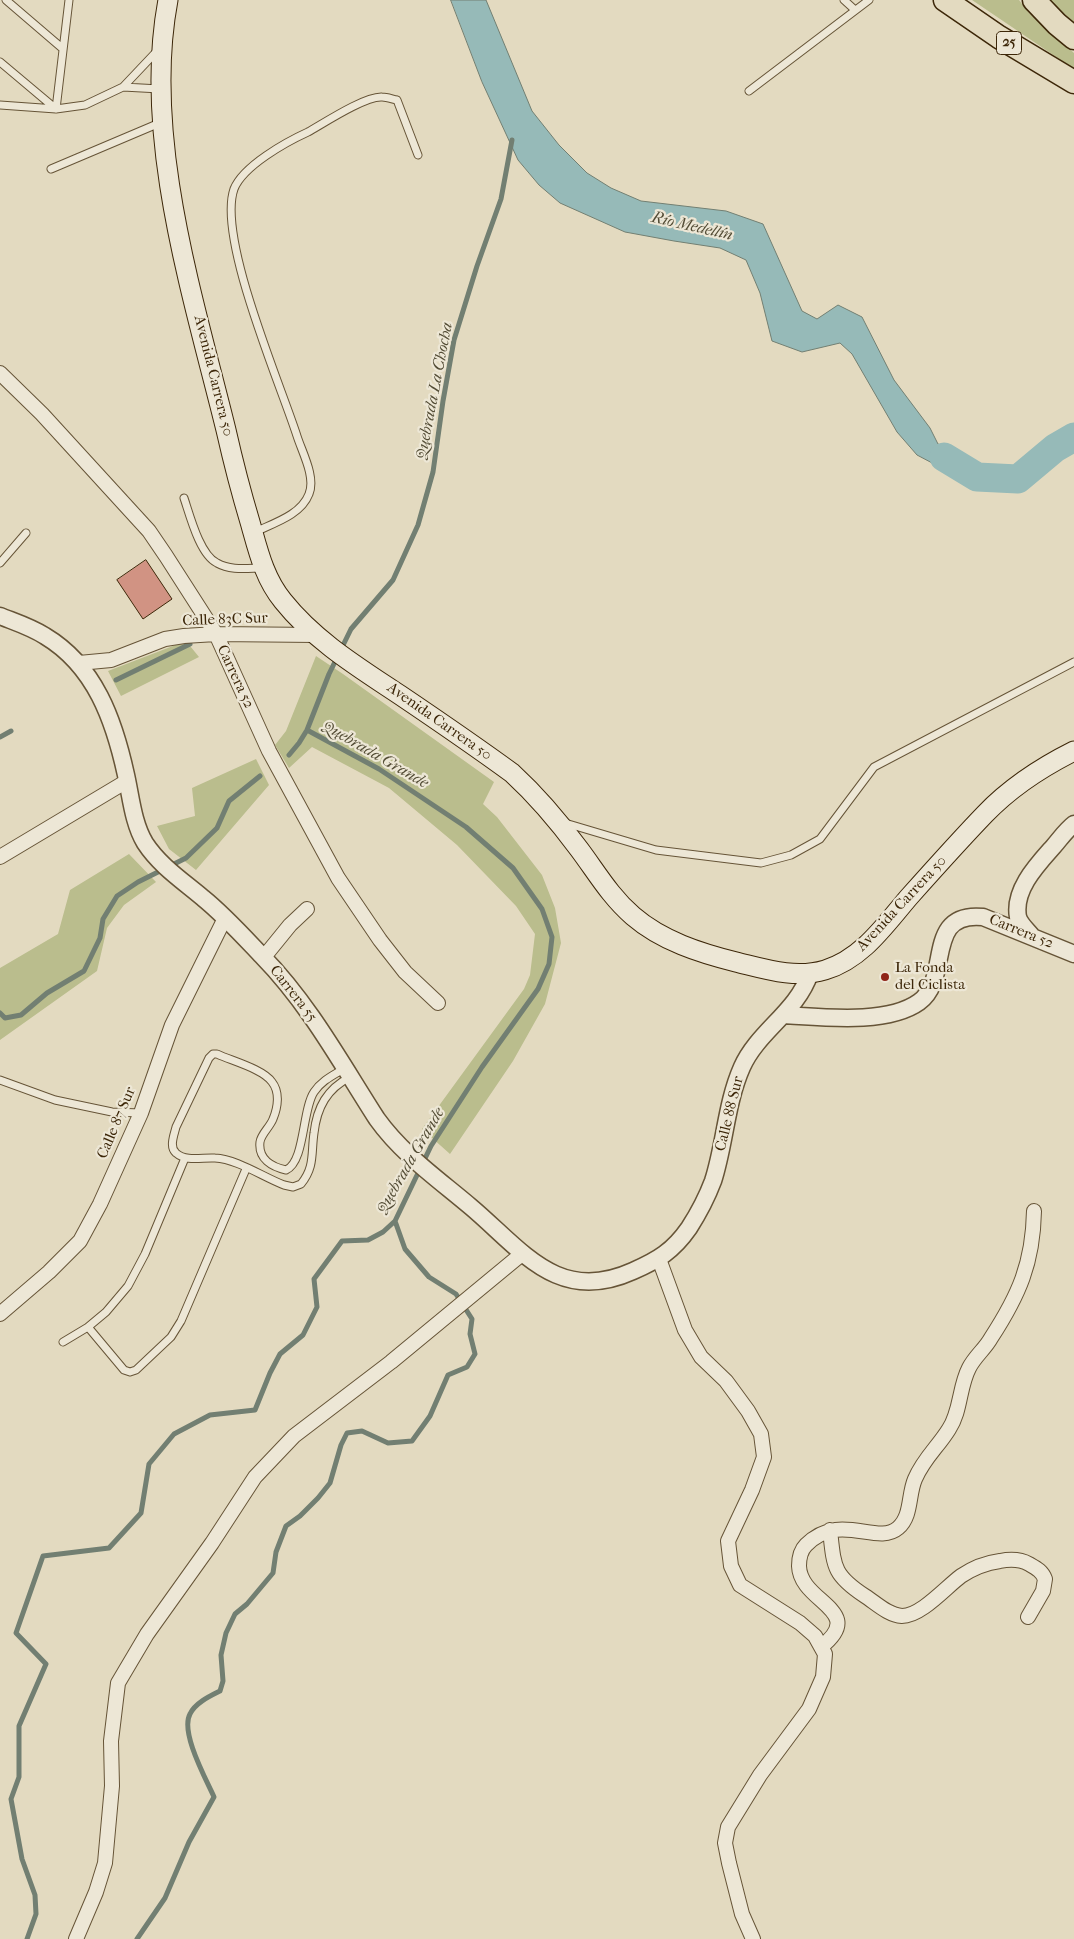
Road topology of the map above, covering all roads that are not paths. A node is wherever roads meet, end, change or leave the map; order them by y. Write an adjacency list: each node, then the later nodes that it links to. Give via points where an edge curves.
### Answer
1 (6, 0): 11 (lane)
2 (69, 0): 11 (lane)
3 (168, 0): 10 (main road, Avenida Carrera 50)
4 (844, 0): 8 (lane)
5 (870, 0): 8 (lane)
6 (945, 0): 13 (highway, 25)
7 (1034, 0): 9 (highway)
8 (855, 10): 16 (lane)
9 (1074, 38)
10 (162, 46): 14 (lane); 15 (main road, Avenida Carrera 50)
11 (62, 48): 18 (lane)
12 (0, 62): 18 (lane)
13 (1074, 82)
14 (122, 87): 15 (lane); 18 (lane, via 84,105)
15 (161, 89): 19 (main road, Avenida Carrera 50)
16 (749, 91)
17 (0, 105): 18 (lane)
18 (56, 109)
19 (162, 122): 21 (lane); 25 (main road, Avenida Carrera 50, via 185,263)
20 (418, 155): 25 (lane, via 397,100 381,96 358,104 294,138 250,169 234,189 231,217 238,256 257,325 311,479 310,493 303,506)
21 (51, 170)
22 (0, 373): 29 (street, Carrera 52, via 149,531)
23 (184, 498): 27 (lane, via 201,543 217,564)
24 (26, 533): 26 (lane)
25 (253, 533): 27 (main road, Avenida Carrera 50)
26 (0, 563)
27 (264, 568): 30 (main road, Avenida Carrera 50, via 283,602)
28 (0, 616): 32 (street, Carrera 55, via 46,636)
29 (216, 634): 30 (street, Calle 83C Sur); 32 (street, Calle 83C Sur, via 166,639 111,660); 44 (street, Carrera 52, via 269,751 338,878 405,972)
30 (321, 640): 35 (main road, Avenida Carrera 50, via 512,773)
31 (1074, 662): 35 (lane, via 874,767 820,839 792,855 761,863 656,850)
32 (79, 663): 34 (street, Carrera 55, via 100,695 110,718)
33 (1074, 751): 43 (main road, Avenida Carrera 50, via 1042,768 986,812 863,949 840,964)
34 (127, 781): 37 (street); 39 (street, Carrera 55, via 138,828 145,843 174,874)
35 (558, 821): 43 (main road, Avenida Carrera 50, via 610,894 652,930 716,957 788,974)
36 (1074, 824): 40 (street, via 1038,865 1019,896 1019,920)
37 (0, 857)
38 (307, 909): 42 (street)
39 (225, 918): 42 (street, Carrera 55); 48 (street, Calle 87 Sur, via 172,1025)
40 (1031, 936): 41 (street, Carrera 52); 45 (street, Carrera 52, via 983,917 962,918 947,932 930,990 922,1001 912,1007 888,1014 842,1019)
41 (1074, 954)
42 (264, 957): 46 (street, Carrera 55, via 301,1000)
43 (810, 973): 45 (street, Calle 88 Sur, via 805,986)
44 (438, 1003)
45 (784, 1015): 53 (street, Calle 88 Sur, via 747,1057 736,1081 712,1182 689,1228 676,1246)
46 (348, 1072): 49 (lane, via 320,1084 313,1093 296,1161 286,1170 268,1163 260,1142 273,1119 278,1101 273,1082 262,1074 213,1054 173,1138 173,1148); 50 (lane, via 320,1107 311,1168 301,1184 293,1187 284,1185); 52 (street, Carrera 55, via 390,1137)
47 (0, 1080): 48 (lane, via 55,1100 112,1112)
48 (141, 1114): 54 (street, Calle 87 Sur, via 80,1241)
49 (185, 1158): 50 (lane, via 215,1158); 55 (lane, via 138,1270 118,1300)
50 (246, 1169): 55 (lane, via 181,1321 170,1337 130,1372 124,1370)
51 (1034, 1211): 57 (street, via 1034,1234 1027,1269 999,1327 969,1367 950,1428 923,1462 914,1481 904,1521 894,1531 880,1534 857,1529)
52 (523, 1253): 53 (street, Carrera 55, via 553,1274 583,1282 629,1273); 60 (street, via 355,1391 294,1436 255,1477 212,1544 147,1634 118,1683 105,1863)
53 (659, 1259): 59 (street, via 685,1330 701,1357 726,1381 748,1411 761,1434 764,1457 728,1541 731,1566 740,1586 800,1623)
54 (0, 1314)
55 (88, 1327): 56 (lane)
56 (63, 1342)
57 (830, 1530): 58 (street, via 833,1560 840,1576 889,1612 902,1616 914,1613 970,1571 992,1562 1023,1560 1038,1569 1046,1579 1044,1591); 59 (street, via 816,1536 804,1547 799,1561 800,1576 833,1611 838,1621 834,1636)
58 (1028, 1617)
59 (821, 1646): 61 (street, via 825,1654 823,1677 809,1709 760,1775 728,1828 725,1843 729,1863 742,1914)
60 (76, 1939)
61 (753, 1939)

